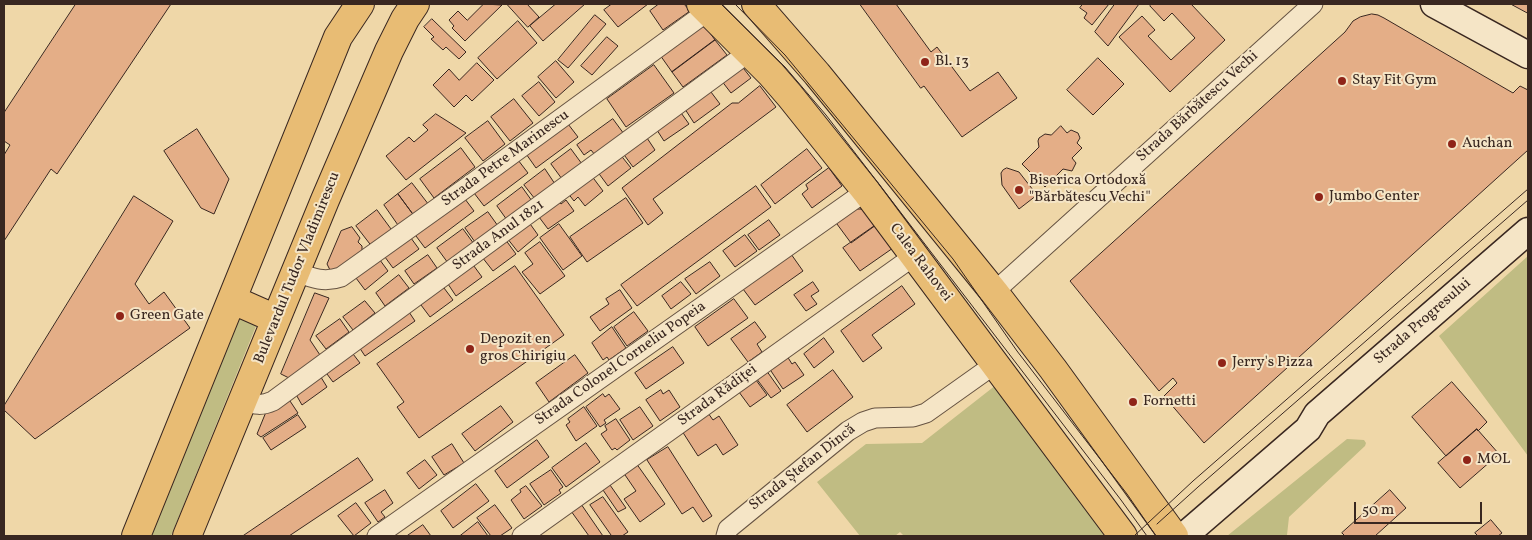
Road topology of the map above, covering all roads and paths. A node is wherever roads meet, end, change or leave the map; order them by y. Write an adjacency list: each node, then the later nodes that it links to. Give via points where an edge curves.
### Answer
1 (360, 4): 14 (main road, via 338,37)
2 (415, 4): 12 (main road, Bulevardul Tudor Vladimirescu, via 389,51)
3 (756, 4): 13 (main road)
4 (1313, 4): 13 (street, Strada Bărbătescu Vechi)
5 (1434, 4): 8 (main road)
6 (704, 8): 7 (main road, Calea Rahovei); 12 (street, Strada Petre Marinescu, via 474,182 341,277 318,280)
7 (749, 52): 9 (main road, Calea Rahovei, via 790,96); 17 (street, Strada Anul 1821, via 273,401 263,405)
8 (1528, 56)
9 (866, 191): 11 (main road, Calea Rahovei); 21 (street, Strada Colonel Corneliu Popeia)
10 (1528, 232): 18 (main road, Strada Progresului, via 1317,414 1300,420)
11 (914, 256): 16 (main road, Calea Rahovei); 22 (street, Strada Rădiței)
12 (296, 272): 15 (main road, Bulevardul Tudor Vladimirescu)
13 (994, 292): 18 (main road)
14 (233, 300): 15 (main road); 19 (main road)
15 (276, 319): 17 (main road, Bulevardul Tudor Vladimirescu)
16 (995, 364): 23 (street, Strada Ștefan Dincă, via 926,413 913,417 875,418 848,431 728,529); 24 (main road, Calea Rahovei)
17 (243, 401): 20 (main road, Bulevardul Tudor Vladimirescu)
18 (1173, 535)
19 (136, 536)
20 (187, 536)
21 (377, 536)
22 (522, 536)
23 (726, 536)
24 (1123, 536)

